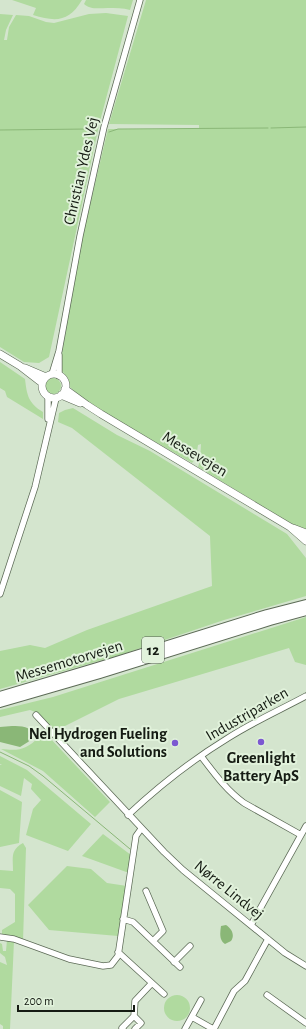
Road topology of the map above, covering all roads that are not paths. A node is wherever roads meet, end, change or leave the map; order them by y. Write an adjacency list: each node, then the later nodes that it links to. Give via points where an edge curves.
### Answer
1 (140, 0): 3 (street, Christian Ydes Vej, via 95,164 59,351)
2 (0, 354): 3 (main road, via 20,366)
3 (50, 377): 4 (main road, via 64,380); 4 (main road, via 43,390)
4 (58, 394): 5 (main road, Messevejen, via 86,405); 9 (street, via 35,487)
5 (290, 527): 6 (main road, Messevejen); 7 (main road, Messevejen)
6 (306, 533)
7 (306, 541): 8 (main road)
8 (306, 548)
9 (0, 594)
10 (306, 604): 12 (highway, Messemotorvejen / 12)
11 (306, 611): 14 (highway, Messemotorvejen / 12)
12 (0, 696)
13 (306, 696): 16 (street, Industriparken, via 229,737)
14 (0, 703)
15 (36, 715): 17 (street, Nørre Lindvej)
16 (201, 756): 17 (street, Industriparken); 20 (street, Industriparken, via 235,796)
17 (128, 814): 19 (street, Nørre Lindvej)
18 (306, 826): 20 (street)
19 (141, 829): 22 (street, via 136,836); 23 (street, Nørre Lindvej, via 183,870)
20 (301, 835): 23 (street)
21 (146, 891): 26 (street, via 163,931)
22 (123, 920): 26 (street, via 133,922); 28 (street)
23 (251, 925): 25 (street, Nørre Lindvej)
24 (0, 937): 28 (street, via 103,966 112,963)
25 (268, 939): 30 (street, Nørre Lindvej); 42 (street, via 245,981 234,991)
26 (153, 941): 29 (street)
27 (190, 946): 29 (street)
28 (118, 952): 32 (street)
29 (174, 962): 31 (street)
30 (306, 966)
31 (180, 967)
32 (152, 983): 33 (street); 36 (street, via 135,1001)
33 (164, 994)
34 (267, 994): 38 (street)
35 (201, 1000): 37 (street)
36 (134, 1016): 39 (street); 40 (street, via 141,1023)
37 (192, 1017): 41 (street); 42 (street)
38 (306, 1022)
39 (123, 1029)
40 (135, 1029)
41 (185, 1029)
42 (214, 1029)

